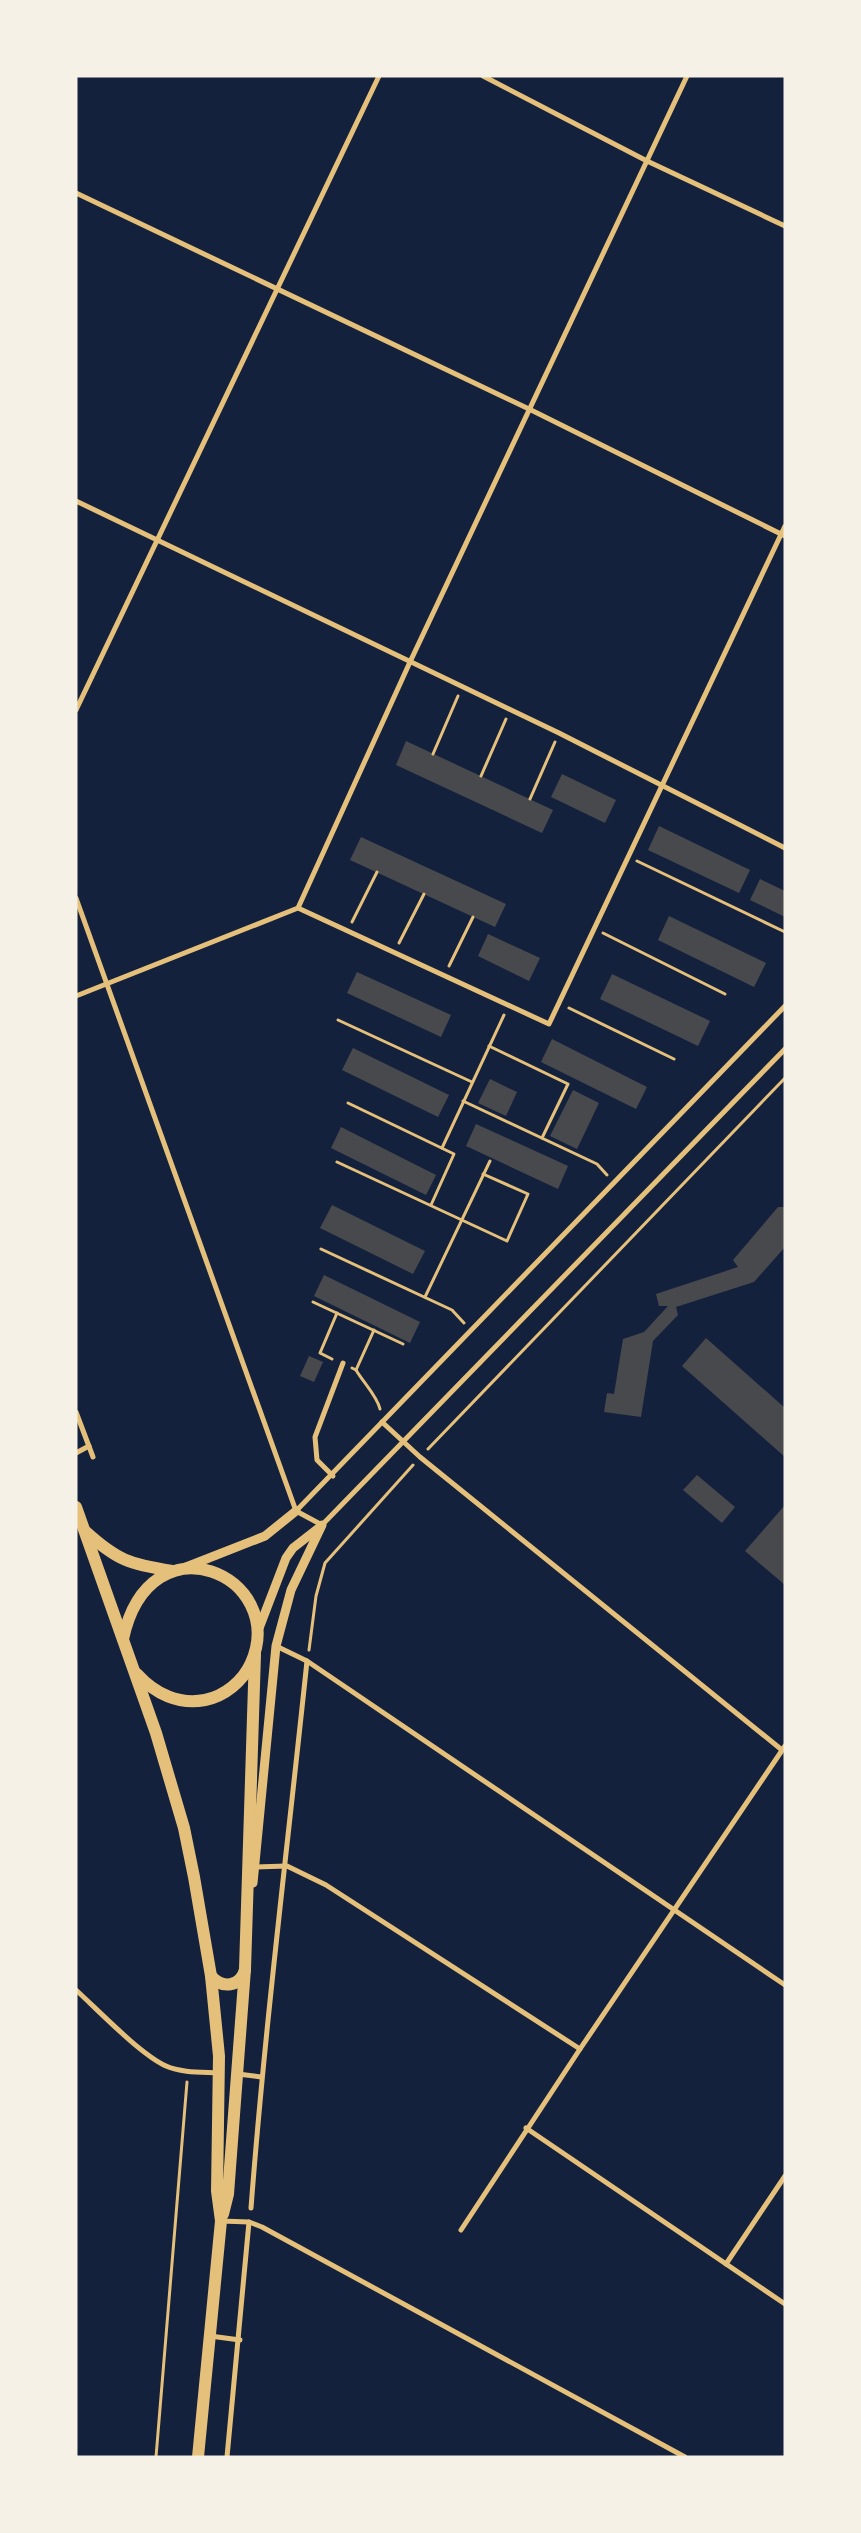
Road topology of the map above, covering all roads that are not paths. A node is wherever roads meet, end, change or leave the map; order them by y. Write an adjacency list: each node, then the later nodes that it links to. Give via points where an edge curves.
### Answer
1 (379, 76): 7 (street)
2 (483, 76): 4 (street)
3 (687, 76): 4 (street)
4 (647, 161): 6 (street); 8 (street)
5 (76, 193): 7 (street)
6 (785, 226)
7 (276, 288): 8 (street); 12 (street)
8 (530, 409): 11 (street); 13 (street)
9 (76, 501): 12 (street)
10 (785, 526): 11 (street)
11 (783, 535): 15 (street)
12 (158, 540): 13 (street); 14 (street)
13 (410, 662): 15 (street); 18 (street)
14 (76, 710)
15 (663, 787): 16 (street); 18 (street, via 549,1024)
16 (785, 848)
17 (76, 898): 19 (street)
18 (298, 908): 19 (street)
19 (107, 985): 20 (street); 32 (street)
20 (76, 996)
21 (785, 1006): 25 (street)
22 (785, 1049): 26 (street)
23 (343, 1363): 30 (street, via 315,1437 317,1460)
24 (76, 1412): 27 (street)
25 (382, 1422): 26 (street); 30 (street)
26 (402, 1441): 33 (street); 42 (street)
27 (89, 1446): 28 (street); 29 (street)
28 (76, 1453)
29 (93, 1457)
30 (332, 1476): 32 (street)
31 (76, 1507): 34 (main road)
32 (296, 1511): 33 (street); 35 (street, via 265,1536)
33 (322, 1526): 36 (street, via 293,1548 286,1558); 38 (street, via 291,1590)
34 (84, 1530): 35 (main road, via 103,1548 124,1561 147,1568); 37 (main road)
35 (176, 1571): 36 (main road, via 202,1569 230,1580 250,1603); 37 (main road, via 159,1577 142,1592 130,1612)
36 (258, 1632): 39 (main road)
37 (123, 1639): 41 (main road)
38 (276, 1646): 40 (street); 44 (street)
39 (255, 1654): 41 (main road, via 249,1668 234,1685 215,1697 201,1700 186,1701 164,1695); 46 (main road)
40 (307, 1661): 43 (street); 45 (street)
41 (134, 1670): 48 (main road, via 184,1828)
42 (783, 1748): 45 (street)
43 (286, 1866): 44 (street); 51 (street, via 326,1885); 54 (street)
44 (255, 1867): 46 (street)
45 (674, 1911): 49 (street); 51 (street)
46 (247, 1913): 47 (main road)
47 (245, 1969): 48 (main road, via 240,1979 231,1985 220,1984); 53 (main road)
48 (211, 1976): 52 (main road)
49 (785, 1985)
50 (76, 1990): 52 (street, via 150,2057 188,2072)
51 (580, 2049): 55 (street)
52 (220, 2073): 58 (main road, via 217,2190)
53 (237, 2074): 54 (street); 58 (main road, via 228,2194)
54 (261, 2077): 57 (street)
55 (526, 2128): 60 (street); 61 (street)
56 (785, 2176): 61 (street)
57 (251, 2208)
58 (221, 2221): 59 (street); 63 (main road)
59 (249, 2222): 64 (street); 67 (street)
60 (461, 2230)
61 (726, 2264): 62 (street)
62 (785, 2304)
63 (210, 2336): 64 (street); 65 (main road)
64 (240, 2340): 66 (street)
65 (198, 2457)
66 (227, 2457)
67 (685, 2457)

